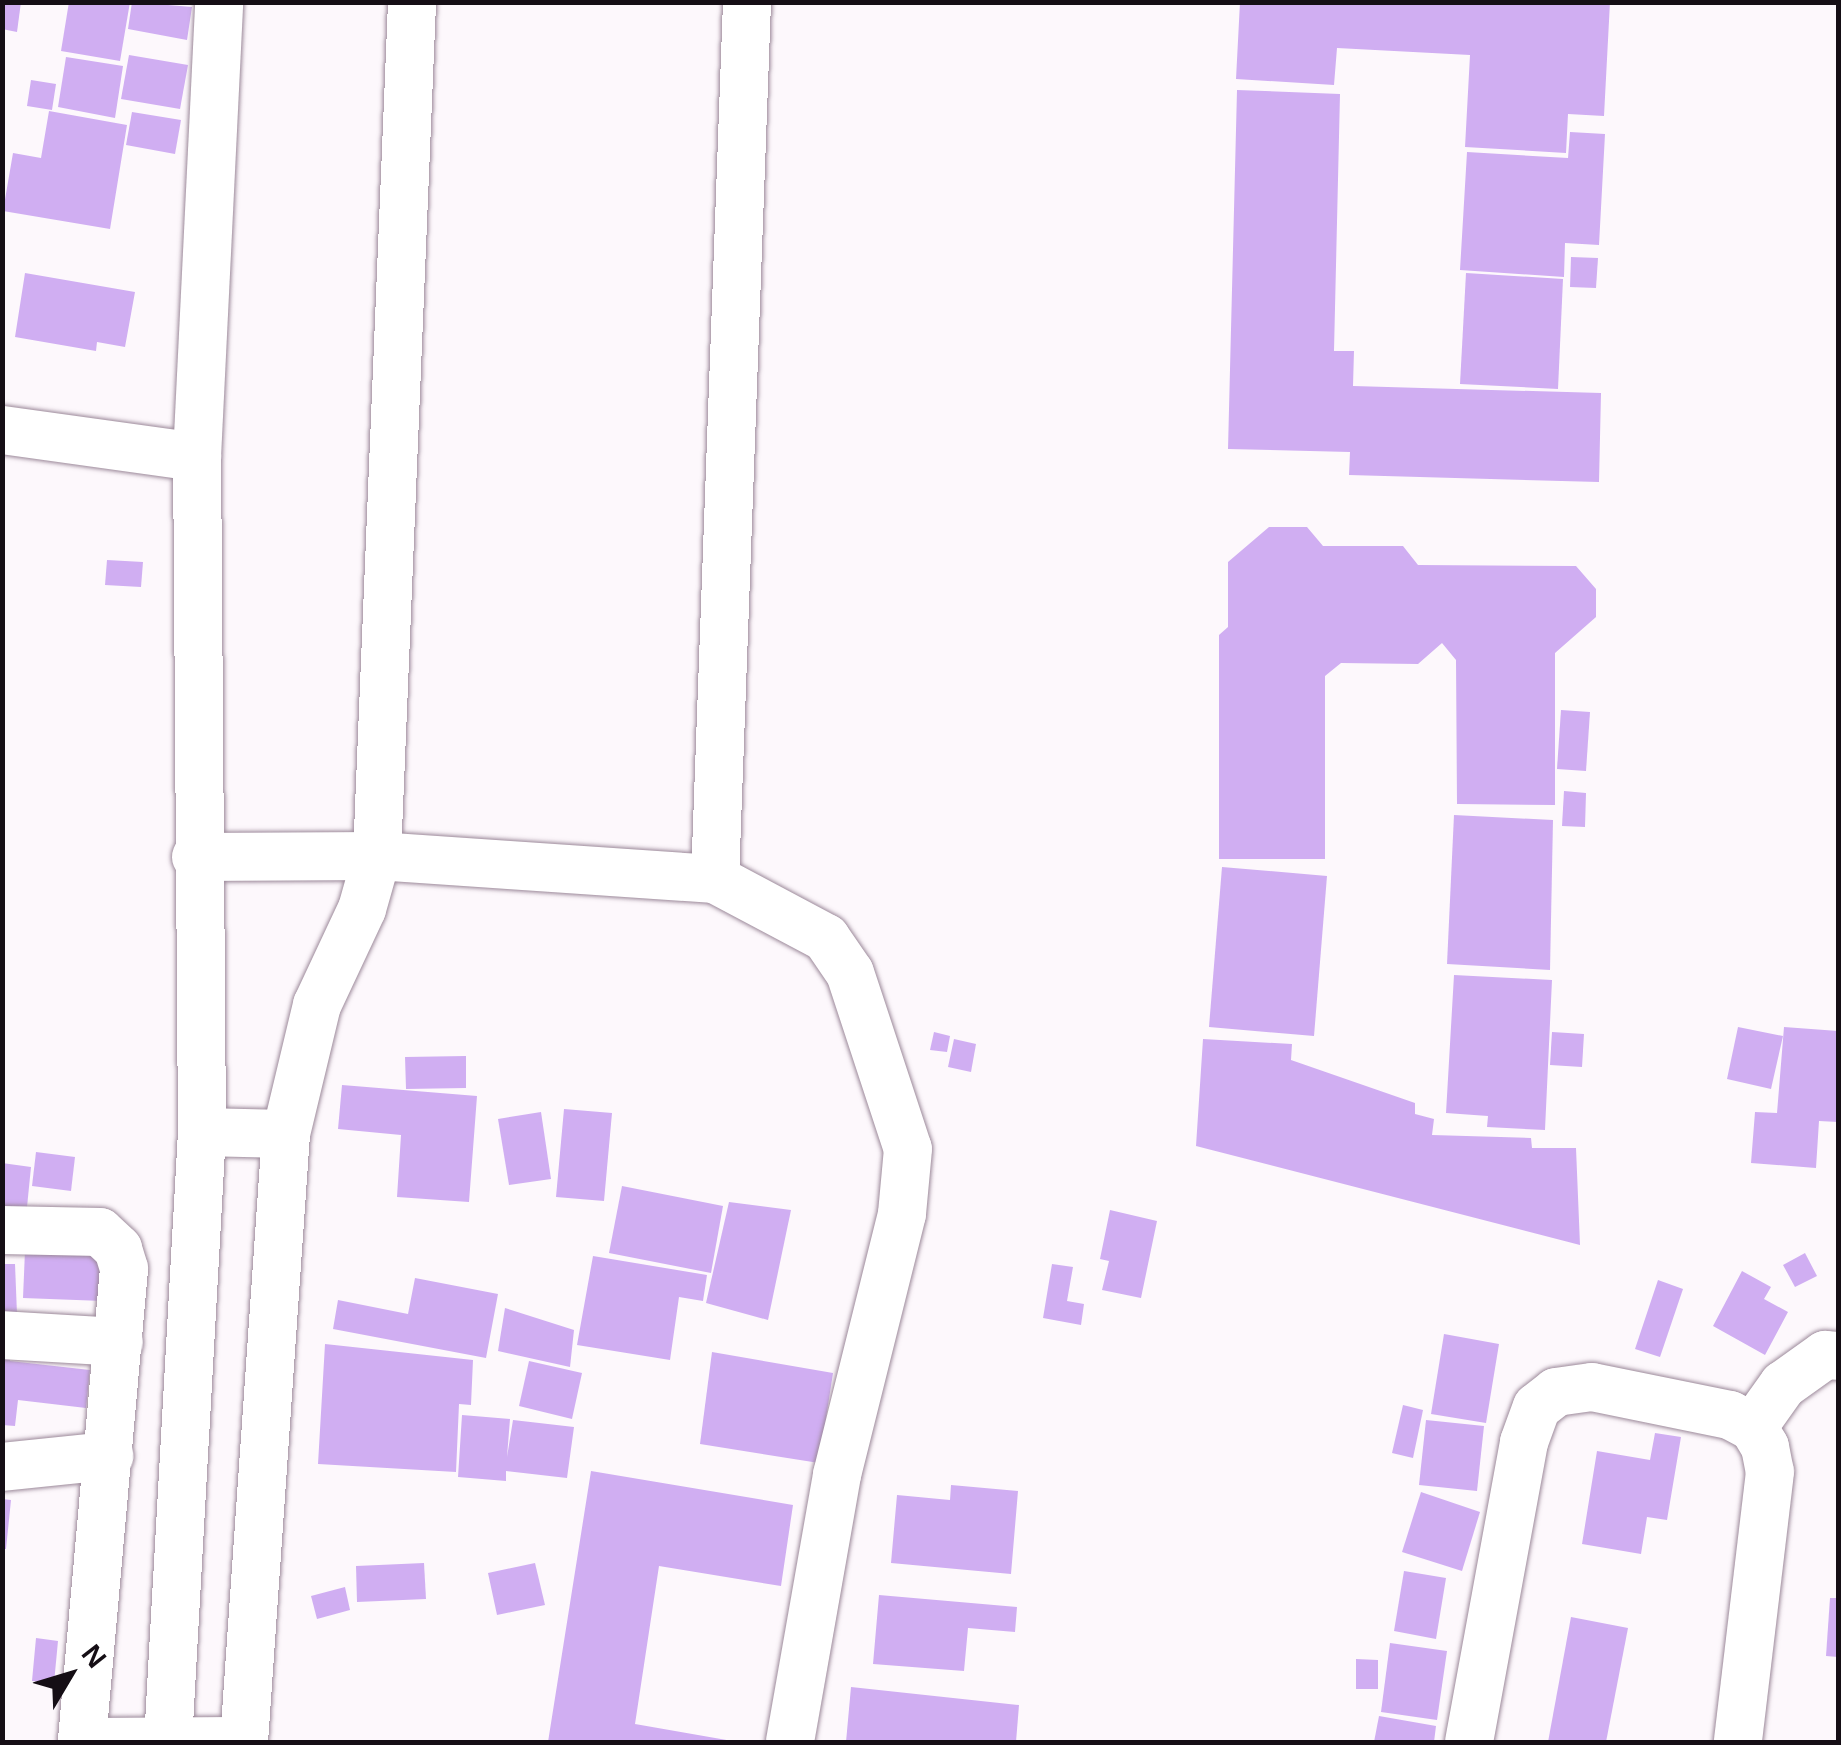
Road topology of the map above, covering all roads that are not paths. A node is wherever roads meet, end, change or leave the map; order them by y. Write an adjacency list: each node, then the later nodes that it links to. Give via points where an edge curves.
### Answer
1 (219, 2): 5 (street)
2 (412, 2): 6 (street)
3 (747, 2): 8 (street)
4 (2, 430): 5 (street)
5 (197, 457): 7 (street)
6 (377, 856): 7 (street); 8 (street); 10 (street, via 362,909 317,1004)
7 (196, 857): 9 (street)
8 (716, 878): 21 (street, via 796,918 834,949 876,1035 908,1149 902,1214 837,1475)
9 (202, 1132): 10 (street); 19 (street)
10 (286, 1134): 20 (street)
11 (2, 1230): 13 (street, via 84,1228 110,1241 124,1270)
12 (2, 1335): 13 (street)
13 (119, 1342): 16 (street)
14 (1838, 1356): 15 (street, via 1825,1355 1783,1384)
15 (1753, 1428): 22 (street, via 1730,1415 1592,1387 1556,1392 1537,1407 1524,1442); 23 (street, via 1770,1472)
16 (109, 1456): 17 (street); 18 (street)
17 (2, 1467)
18 (82, 1742): 19 (street)
19 (168, 1742): 20 (street)
20 (244, 1742)
21 (790, 1742)
22 (1470, 1742)
23 (1738, 1742)

